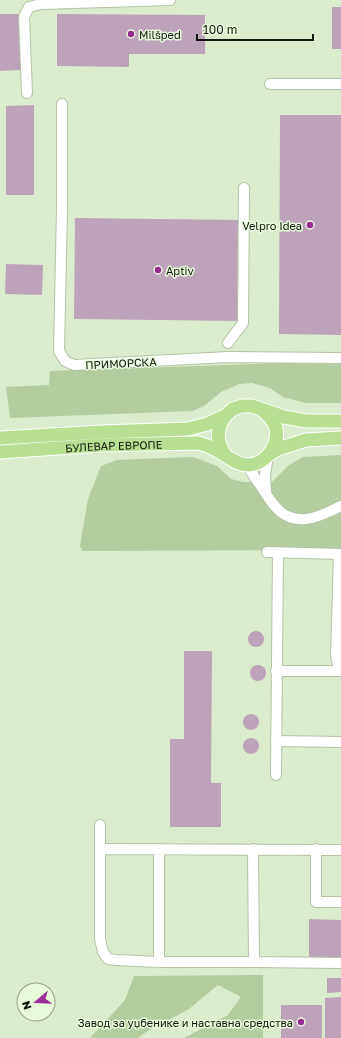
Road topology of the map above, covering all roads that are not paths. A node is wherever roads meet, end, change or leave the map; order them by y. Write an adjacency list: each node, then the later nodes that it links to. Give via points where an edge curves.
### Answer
1 (156, 0): 2 (street); 3 (street)
2 (170, 0)
3 (74, 1): 6 (street, via 29,7 24,17)
4 (270, 84): 5 (street)
5 (341, 84)
6 (27, 93)
7 (62, 104): 10 (street, ПРИМОРСКА, via 59,351 65,361 74,365 228,357)
8 (244, 188): 9 (street, via 243,323)
9 (228, 343)
10 (341, 358)
11 (262, 410): 12 (main road, БУЛЕВАР ЕВРОПЕ, via 242,406); 13 (main road, БУЛЕВАР ЕВРОПЕ, via 306,421); 18 (main road, via 270,416 275,425 275,445)
12 (225, 416): 14 (main road, БУЛЕВАР ЕВРОПЕ, via 188,429); 17 (main road, via 218,431 220,448)
13 (341, 421)
14 (0, 438)
15 (341, 438): 18 (main road, via 306,440 285,446)
16 (0, 452): 17 (main road, БУЛЕВАР ЕВРОПЕ, via 187,442 207,445)
17 (225, 455): 19 (main road, БУЛЕВАР ЕВРОПЕ, via 233,461)
18 (269, 455): 19 (main road, via 261,461); 20 (street, via 265,475)
19 (247, 465): 20 (street)
20 (266, 493): 21 (street, via 275,507 294,518 306,519)
21 (341, 506)
22 (267, 552): 23 (street)
23 (278, 552): 24 (street); 25 (street)
24 (340, 554): 26 (street, via 336,656)
25 (276, 671): 26 (street); 27 (street)
26 (341, 671)
27 (276, 741): 28 (street); 29 (street)
28 (341, 742)
29 (276, 775)
30 (100, 825): 31 (street)
31 (100, 849): 32 (street); 37 (street, via 100,939 103,952 108,959)
32 (159, 849): 33 (street); 37 (street)
33 (253, 849): 34 (street); 38 (street)
34 (316, 850): 35 (street); 36 (street, via 316,902)
35 (341, 850)
36 (341, 902)
37 (159, 962): 38 (street)
38 (254, 962): 39 (street)
39 (341, 963)

